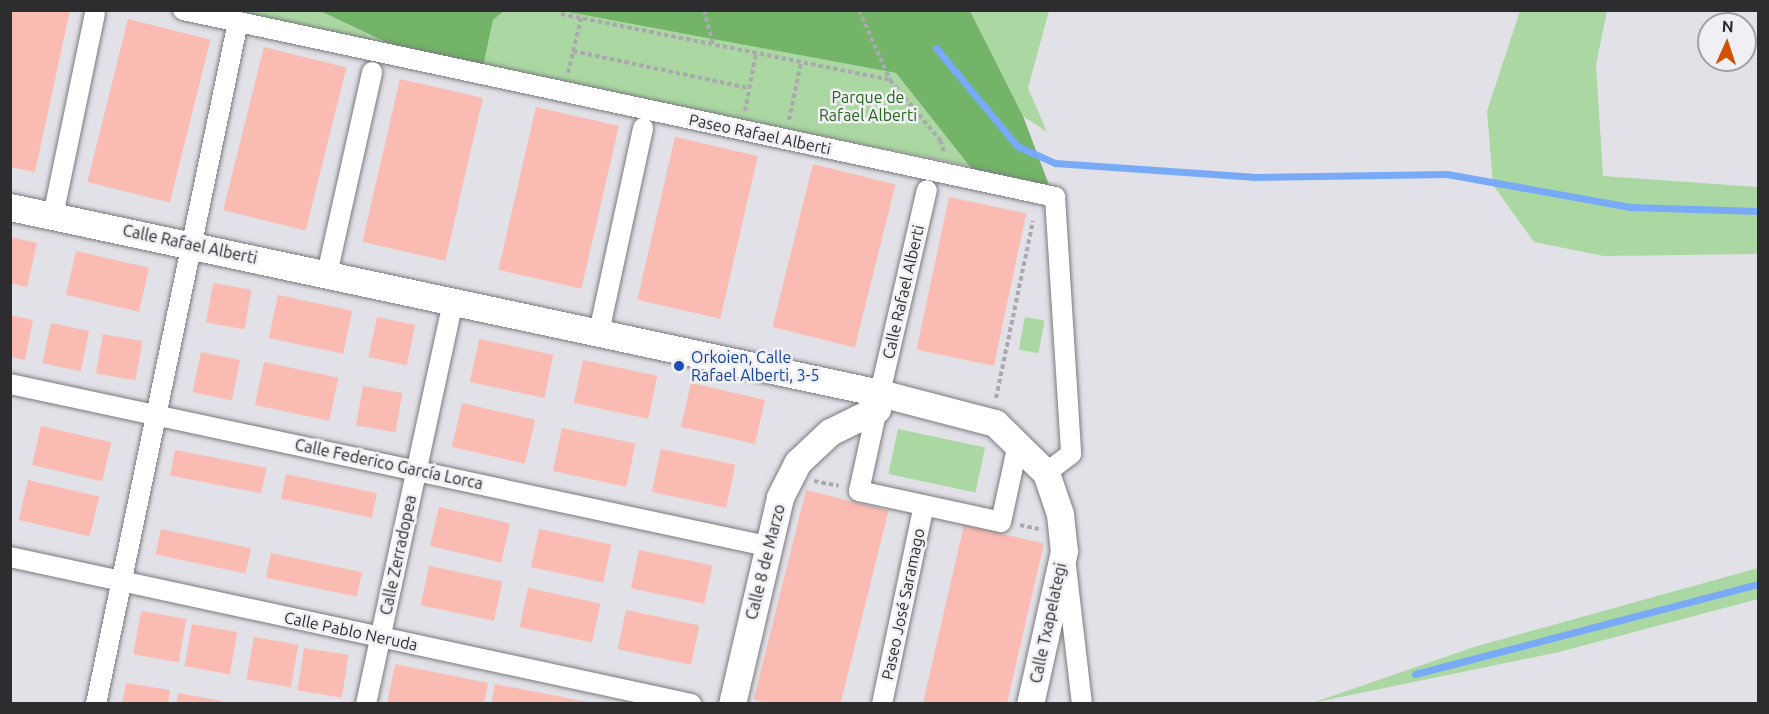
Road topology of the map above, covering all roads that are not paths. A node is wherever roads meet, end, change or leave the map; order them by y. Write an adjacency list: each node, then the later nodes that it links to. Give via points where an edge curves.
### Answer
1 (183, 10): 3 (street, Paseo Rafael Alberti)
2 (95, 13): 8 (street)
3 (238, 22): 9 (street); 18 (street, Paseo Rafael Alberti, via 1055,197 1071,454)
4 (372, 72): 10 (street)
5 (643, 128): 12 (street)
6 (927, 190): 14 (street, Calle Rafael Alberti)
7 (10, 207): 8 (street, Calle Rafael Alberti)
8 (53, 216): 9 (street, Calle Rafael Alberti)
9 (192, 244): 10 (street, Calle Rafael Alberti); 15 (street)
10 (327, 274): 11 (street, Calle Rafael Alberti)
11 (453, 302): 12 (street, Calle Rafael Alberti); 17 (street, Calle Zerradopea)
12 (599, 332): 14 (street, Calle Rafael Alberti)
13 (10, 384): 15 (street, Calle Federico García Lorca)
14 (878, 401): 16 (street, Calle Rafael Alberti, via 995,423); 19 (street, Paseo José Saramago, via 859,491); 20 (street, Calle 8 de Marzo, via 838,426 798,462 780,497)
15 (157, 414): 17 (street, Calle Federico García Lorca); 23 (street)
16 (1018, 444): 18 (street, Calle Rafael Alberti); 19 (street, Paseo José Saramago, via 1001,522)
17 (417, 471): 20 (street, Calle Federico García Lorca); 24 (street, Calle Zerradopea)
18 (1046, 473): 21 (street, Calle Txapelategi, via 1060,514)
19 (924, 505): 29 (street, Paseo José Saramago)
20 (767, 546): 28 (street, Calle 8 de Marzo)
21 (1064, 551): 30 (street, Calle Txapelategi); 31 (street)
22 (10, 557): 23 (street, Calle Pablo Neruda)
23 (121, 581): 24 (street, Calle Pablo Neruda); 25 (street)
24 (380, 637): 26 (street, Calle Zerradopea); 27 (street, Calle Pablo Neruda)
25 (96, 704)
26 (366, 704)
27 (691, 704)
28 (732, 704)
29 (882, 704)
30 (1030, 704)
31 (1082, 704)

